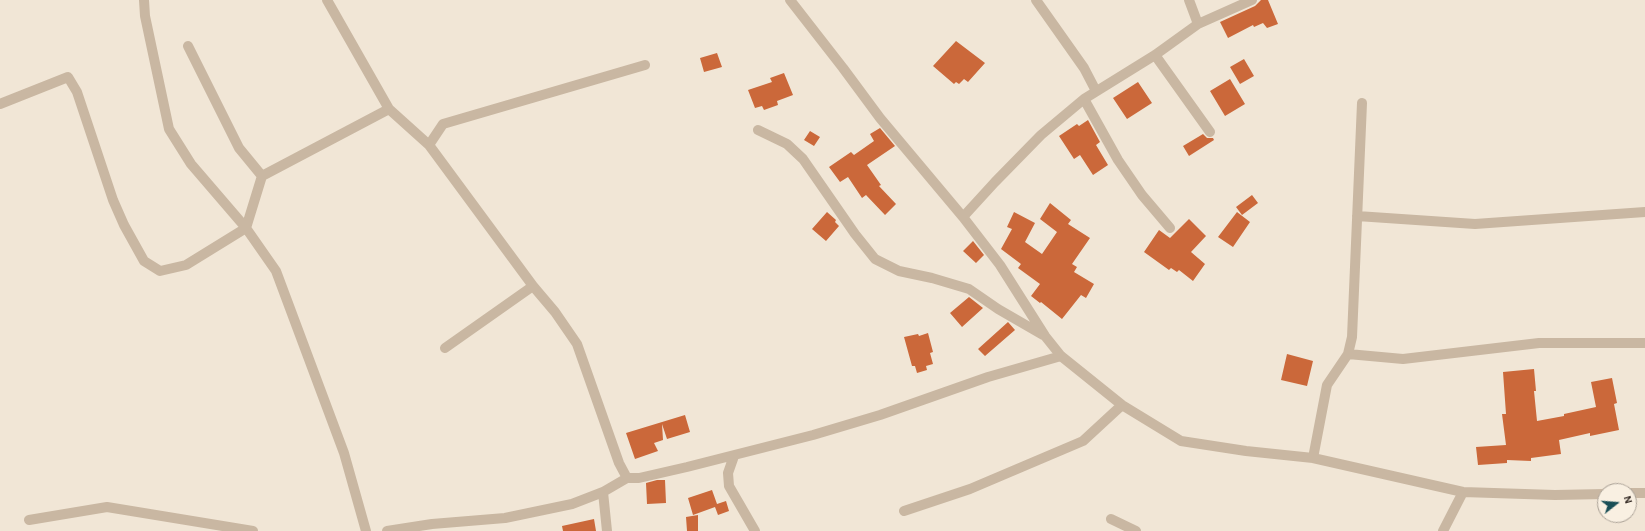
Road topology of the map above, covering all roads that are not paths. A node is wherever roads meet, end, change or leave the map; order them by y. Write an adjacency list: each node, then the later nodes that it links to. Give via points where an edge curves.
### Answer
1 (144, 0): 23 (street, via 144,16 169,129 191,164)
2 (327, 0): 15 (street)
3 (790, 0): 22 (street, via 880,118)
4 (1036, 0): 11 (street, via 1084,68)
5 (1189, 0): 7 (street)
6 (1252, 0): 7 (street)
7 (1198, 24): 9 (street)
8 (188, 46): 19 (street, via 239,148)
9 (1155, 55): 11 (street); 17 (street)
10 (645, 65): 18 (street, via 443,124)
11 (1096, 91): 12 (street)
12 (1084, 99): 22 (street, via 1041,135); 24 (street, via 1118,160 1138,190)
13 (1362, 103): 21 (street)
14 (0, 104): 23 (street, via 68,78 77,92 113,200 124,225 144,261 160,272 186,265)
15 (389, 109): 18 (street); 19 (street)
16 (758, 130): 26 (street, via 787,144 804,159 874,259 899,271 968,289)
17 (1210, 132)
18 (429, 145): 25 (street)
19 (262, 176): 23 (street)
20 (1645, 212): 21 (street, via 1475,224)
21 (1357, 216): 29 (street, via 1352,337)
22 (963, 217): 26 (street, via 1000,265)
23 (246, 228): 42 (street, via 276,271 344,453)
24 (1170, 228)
25 (533, 286): 28 (street); 34 (street, via 577,344 619,463)
26 (1045, 336): 30 (street)
27 (1645, 343): 29 (street, via 1539,343 1403,359)
28 (445, 348)
29 (1348, 354): 33 (street, via 1326,385)
30 (1061, 356): 31 (street); 32 (street, via 988,377 880,415)
31 (1122, 405): 33 (street, via 1181,441); 38 (street, via 1083,441 970,489)
32 (734, 456): 34 (street, via 639,478); 45 (street, via 728,473 729,486)
33 (1313, 458): 36 (street)
34 (627, 478): 35 (street)
35 (604, 492): 43 (street, via 572,504 505,518 432,524); 44 (street)
36 (1463, 492): 37 (street); 47 (street)
37 (1597, 494)
38 (904, 511)
39 (1111, 519): 46 (street)
40 (29, 520): 41 (street, via 107,507)
41 (253, 531)
42 (366, 531)
43 (387, 531)
44 (607, 531)
45 (756, 531)
46 (1136, 531)
47 (1442, 531)

